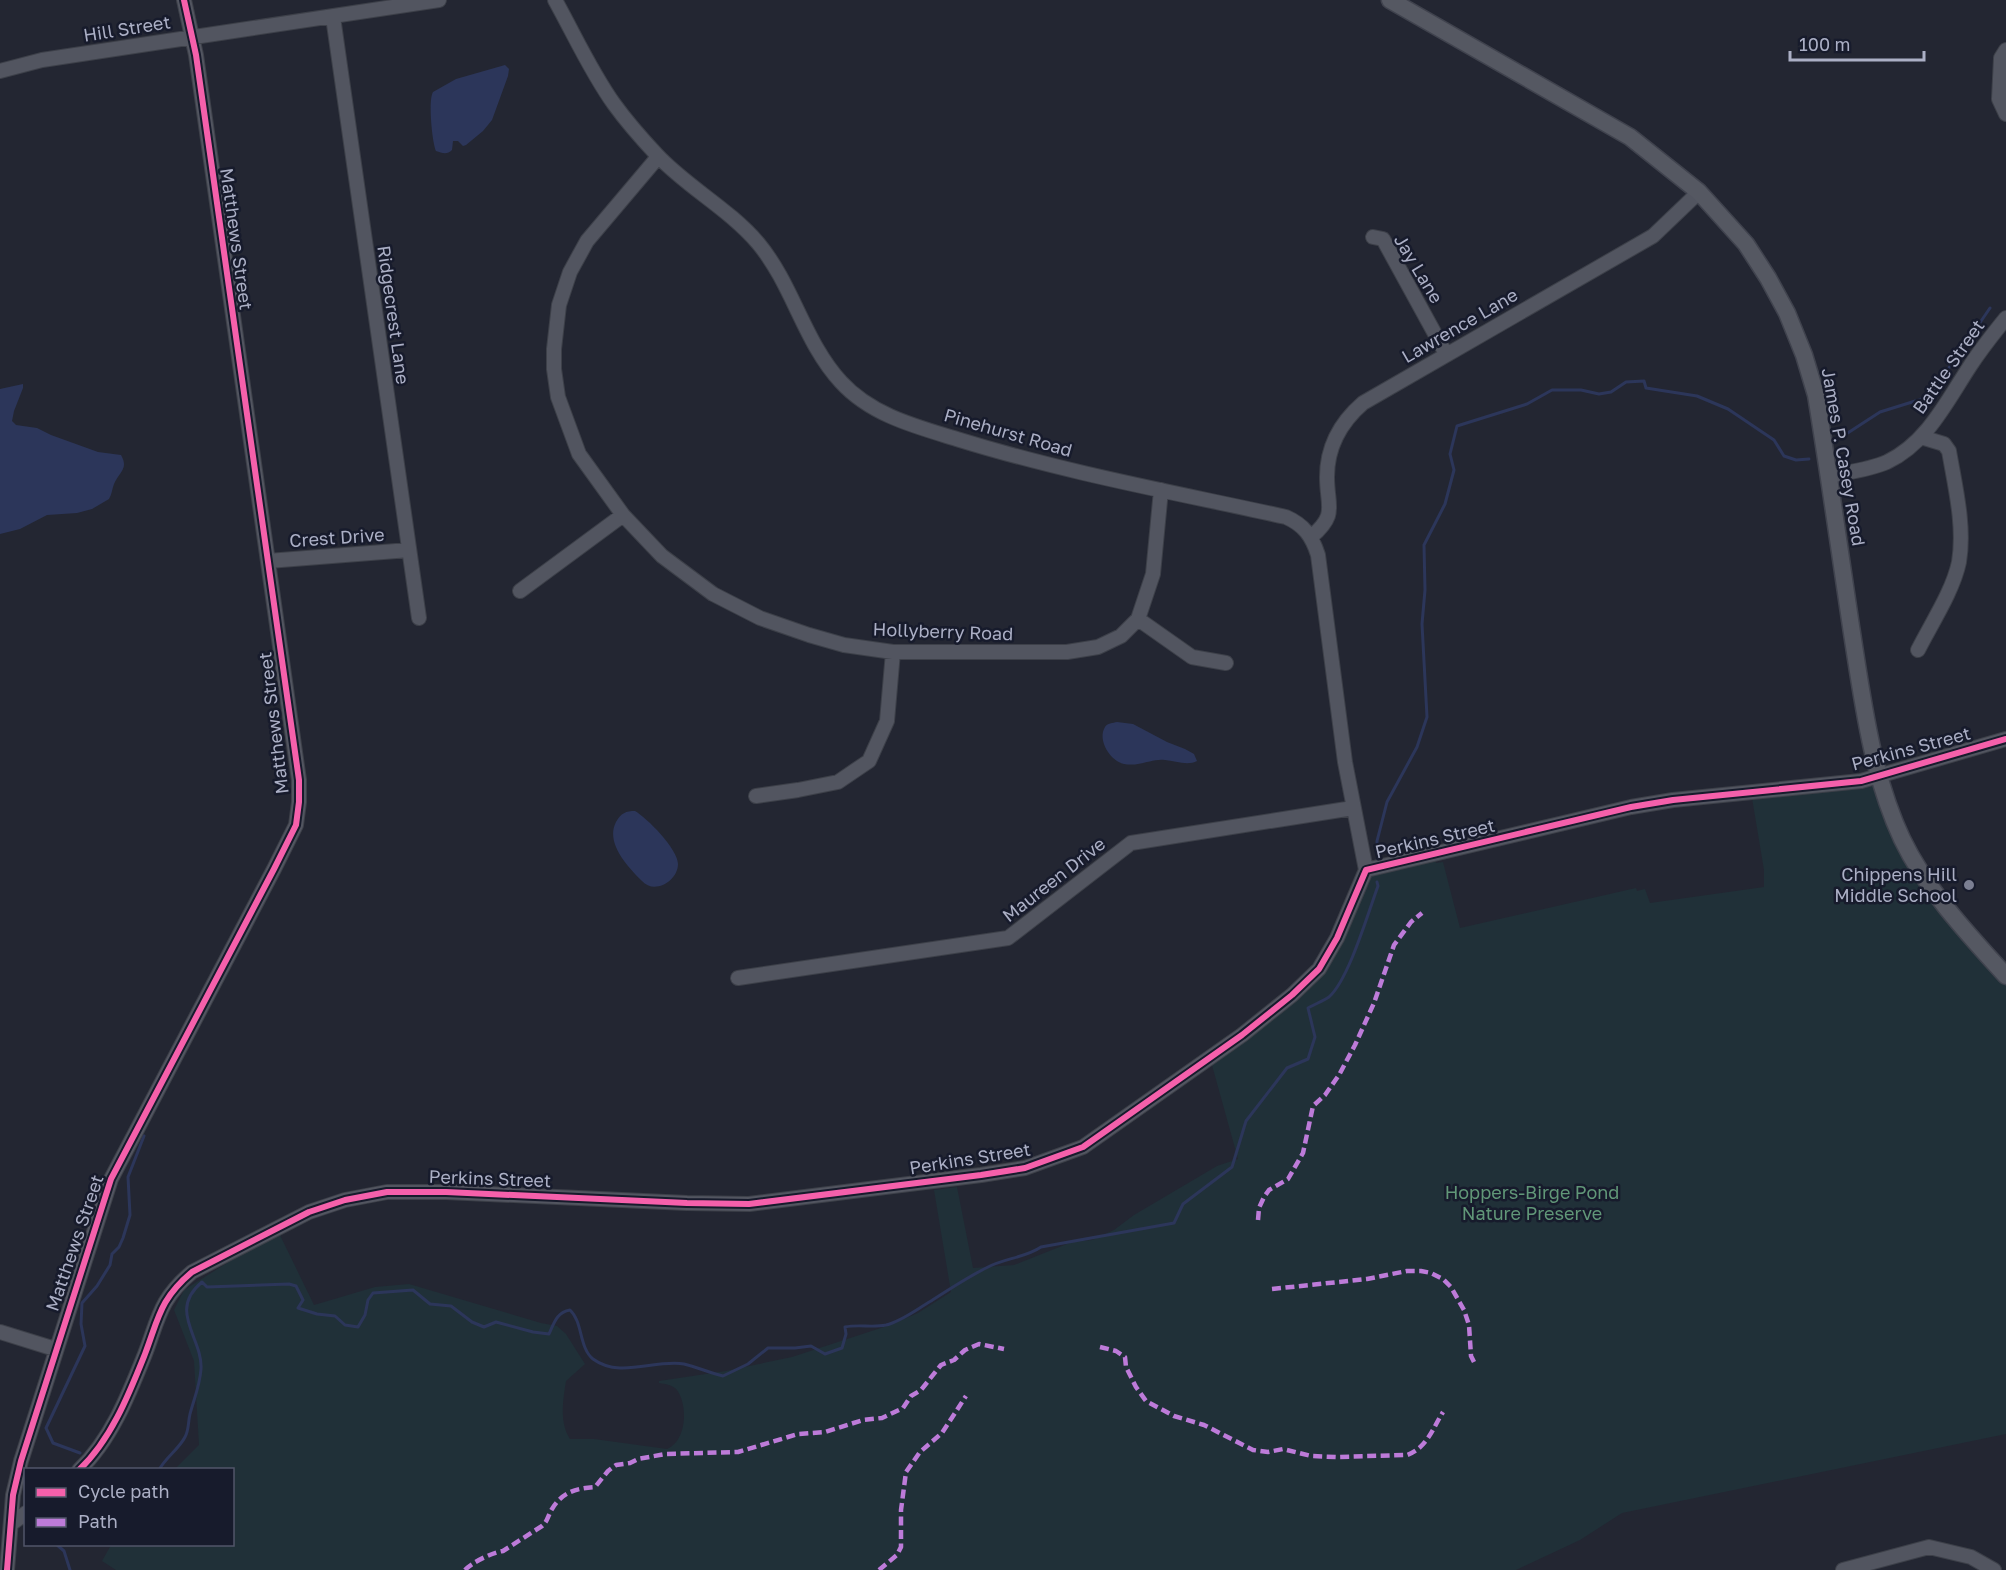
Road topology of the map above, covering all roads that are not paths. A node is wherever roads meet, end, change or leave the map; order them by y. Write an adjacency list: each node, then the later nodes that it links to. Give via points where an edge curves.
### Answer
1 (184, 0): 6 (street, Matthews Street)
2 (439, 0): 5 (street, Hill Street)
3 (555, 0): 10 (street, Pinehurst Road, via 614,105)
4 (1390, 0): 11 (main road, James P. Casey Road, via 1630,137)
5 (333, 18): 6 (street, Hill Street); 20 (street, Ridgecrest Lane)
6 (191, 37): 8 (street, Hill Street, via 42,60); 21 (street, Matthews Street)
7 (2006, 50): 9 (street, via 2001,58 1999,99)
8 (0, 71)
9 (2006, 114)
10 (658, 157): 17 (street, Pinehurst Road, via 758,243 780,273 820,354 841,382 865,403 907,423 1010,456); 18 (street, Hollyberry Road, via 587,241 570,272 559,306 554,349 558,397 579,454)
11 (1699, 192): 14 (street, Lawrence Lane, via 1653,236); 16 (main road, James P. Casey Road, via 1746,244 1787,313 1816,395)
12 (1373, 237): 14 (street, Jay Lane, via 1383,239)
13 (2006, 318): 15 (street, Battle Street)
14 (1446, 354): 19 (street, Lawrence Lane, via 1364,403 1342,424 1329,458 1330,511 1324,526)
15 (1921, 437): 16 (street, Battle Street, via 1887,462); 25 (street, Battle Street, via 1944,444 1949,451 1960,530 1959,562)
16 (1829, 476): 29 (main road, James P. Casey Road, via 1858,674)
17 (1161, 490): 19 (street, Pinehurst Road, via 1286,517 1298,522); 24 (street, via 1153,573)
18 (623, 515): 22 (street); 26 (street, Hollyberry Road, via 662,556 713,594 760,618 844,645)
19 (1311, 537): 31 (street, via 1318,555)
20 (409, 550): 21 (street, Crest Drive); 23 (street, Ridgecrest Lane)
21 (268, 561): 36 (street, Matthews Street, via 299,780 296,825 111,1179)
22 (520, 591)
23 (419, 618)
24 (1138, 619): 26 (street, Hollyberry Road, via 1121,636 1098,646 1067,652); 27 (street, via 1192,657)
25 (1918, 650)
26 (893, 651): 30 (street, via 887,721 869,761 838,782)
27 (1226, 663)
28 (2006, 739): 29 (street, Perkins Street)
29 (1878, 775): 32 (street, Perkins Street, via 1861,781 1632,807); 33 (main road, James P. Casey Road, via 1911,855 1953,915)
30 (756, 796)
31 (1353, 808): 32 (street); 34 (street, Maureen Drive, via 1131,843 1008,938)
32 (1366, 870): 37 (street, Perkins Street, via 1319,969 1292,995 1083,1147 1025,1168 749,1204 407,1191 345,1200 291,1220 192,1272 177,1285 166,1299 116,1418)
33 (2006, 976)
34 (738, 978)
35 (0, 1332): 36 (street)
36 (55, 1349): 38 (street, Matthews Street)
37 (81, 1468)
38 (7, 1494): 40 (street, Matthews Street)
39 (24, 1514): 40 (street)
40 (10, 1524): 41 (street, Matthews Street)
41 (7, 1570)
42 (1843, 1570): 43 (street, via 1929,1547 1971,1557)
43 (1994, 1570)

